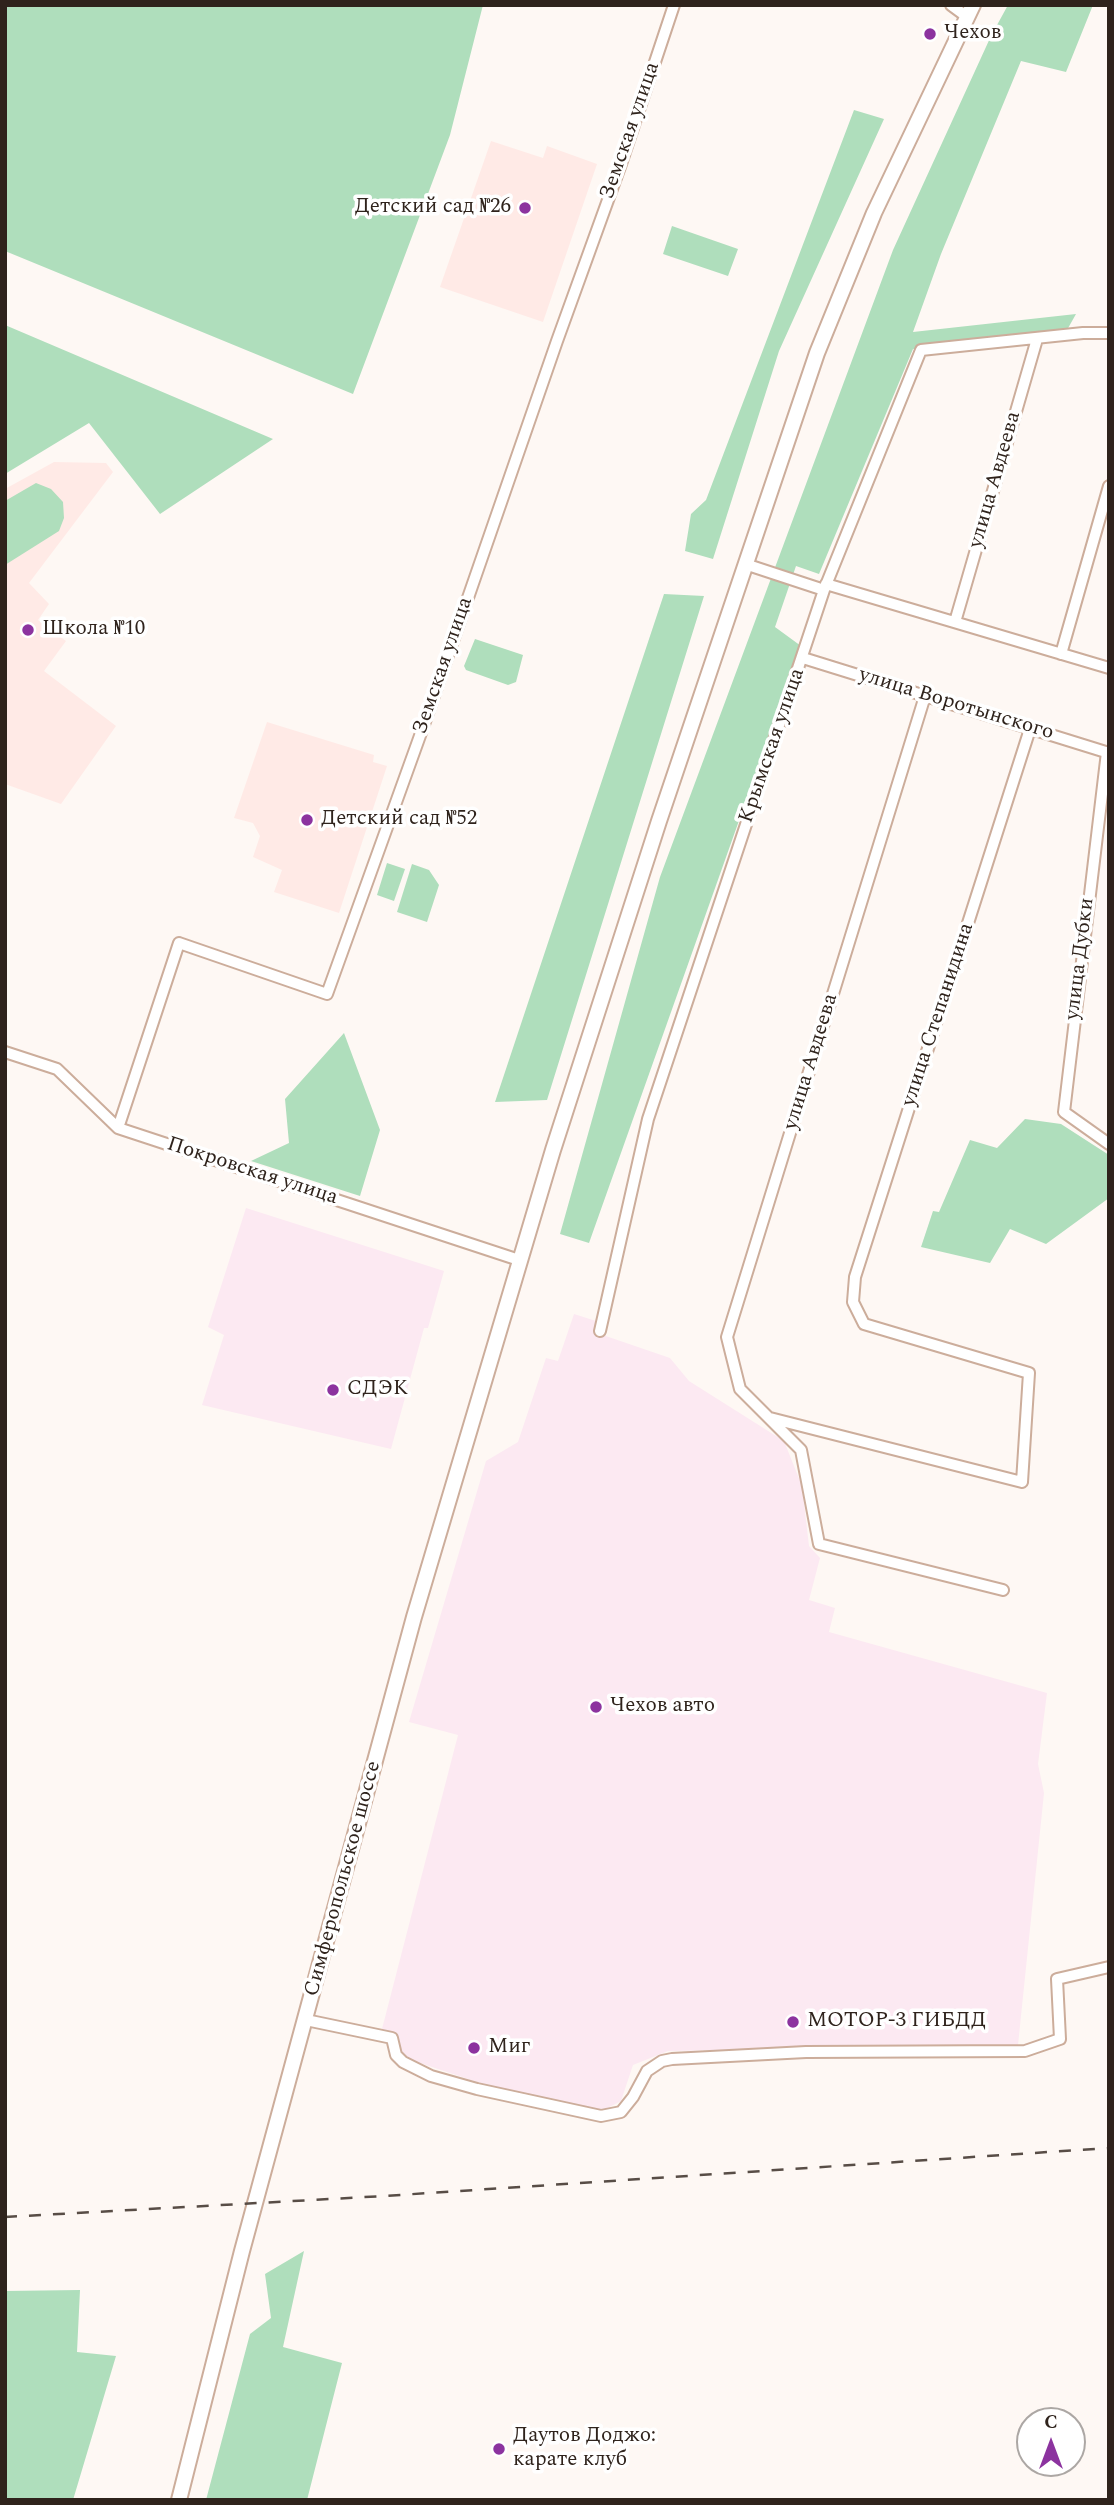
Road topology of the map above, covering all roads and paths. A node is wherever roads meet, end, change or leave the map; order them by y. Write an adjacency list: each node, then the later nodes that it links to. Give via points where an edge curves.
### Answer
1 (674, 5): 17 (street, Земская улица, via 327,994 179,943)
2 (951, 5): 3 (street)
3 (970, 10): 7 (main road, Симферопольское шоссе, via 874,213 817,353)
4 (1109, 333): 5 (street, Крымская улица)
5 (1037, 339): 8 (street, Крымская улица, via 921,351); 9 (street, улица Авдеева)
6 (1109, 486): 10 (street)
7 (745, 564): 8 (street); 19 (main road, Симферопольское шоссе)
8 (825, 587): 9 (street); 11 (street, Крымская улица)
9 (955, 622): 10 (street)
10 (1061, 654): 12 (street)
11 (803, 658): 13 (street, улица Воротынского); 20 (street, Крымская улица, via 648,1119)
12 (1109, 668)
13 (925, 696): 14 (street, улица Воротынского); 21 (street, улица Авдеева, via 727,1337 740,1389)
14 (1030, 729): 15 (street, улица Воротынского); 21 (street, улица Степанидина, via 855,1277 853,1302 864,1324 1029,1373 1022,1482)
15 (1108, 753): 18 (street, улица Дубки, via 1064,1112)
16 (5, 1052): 17 (street, Покровская улица, via 57,1069)
17 (118, 1128): 19 (street, Покровская улица)
18 (1109, 1144)
19 (519, 1260): 24 (main road, Симферопольское шоссе, via 414,1617)
20 (600, 1331)
21 (770, 1418): 22 (street, улица Авдеева, via 801,1450 818,1544)
22 (1003, 1590)
23 (1109, 1967): 24 (street, via 1057,1979 1060,2039 1025,2051 806,2052 672,2059 647,2071 621,2112 601,2116 431,2076 403,2062 392,2038)
24 (306, 2020): 25 (main road, Симферопольское шоссе)
25 (179, 2500)

